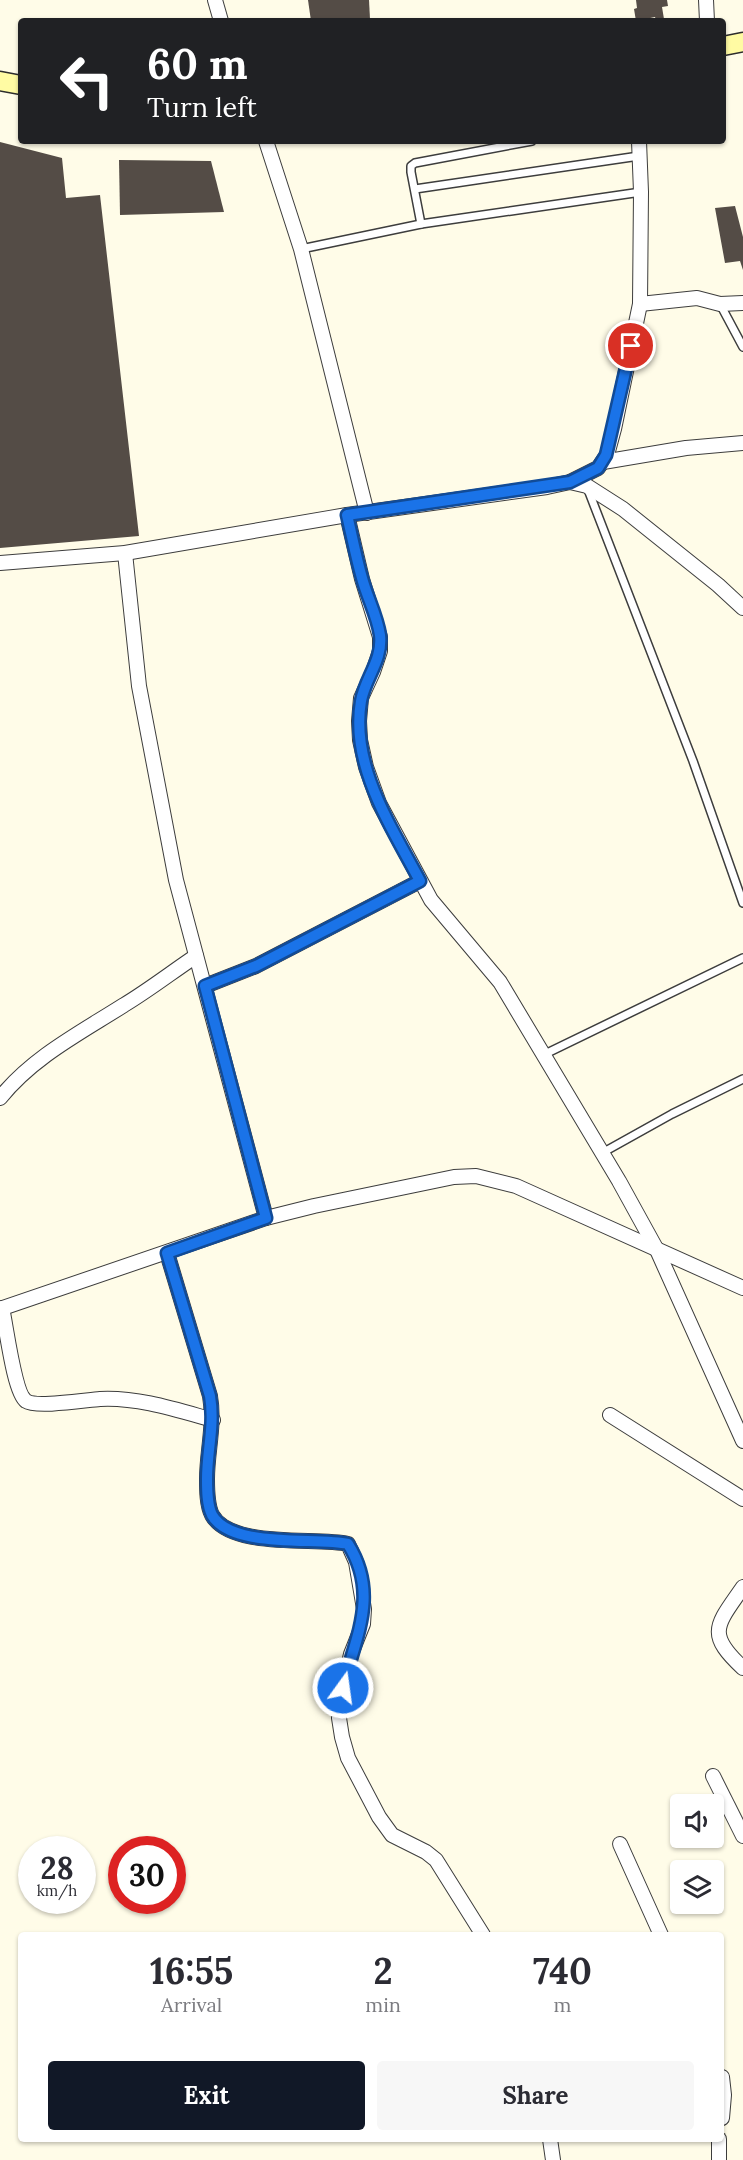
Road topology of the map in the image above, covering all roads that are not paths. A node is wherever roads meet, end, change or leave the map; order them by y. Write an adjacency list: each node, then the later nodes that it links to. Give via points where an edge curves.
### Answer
1 (215, 0): 3 (street)
2 (706, 0): 4 (street)
3 (220, 18)
4 (707, 18)
5 (743, 42): 6 (street)
6 (726, 45)
7 (0, 81): 8 (street)
8 (18, 84)
9 (267, 144): 16 (street)
10 (516, 144): 13 (lane, via 415,163 411,172)
11 (639, 144): 12 (street)
12 (639, 156): 13 (lane); 14 (street)
13 (416, 189): 15 (lane)
14 (641, 192): 15 (lane); 18 (street)
15 (421, 224): 16 (lane)
16 (301, 249): 25 (street)
17 (743, 303): 19 (street)
18 (640, 304): 19 (street, via 697,298); 22 (street, via 614,429)
19 (720, 304): 20 (lane)
20 (743, 347)
21 (743, 443): 22 (street)
22 (603, 462): 23 (street)
23 (570, 482): 24 (street); 25 (street)
24 (587, 486): 29 (street, via 623,509); 31 (lane)
25 (367, 513): 26 (street)
26 (347, 515): 27 (street); 30 (street, via 380,637 380,651 362,698 360,740 379,803)
27 (124, 553): 28 (street); 32 (street, via 153,768)
28 (0, 563)
29 (743, 608)
30 (420, 881): 34 (street, via 256,966); 35 (street, via 430,900 500,982)
31 (743, 903)
32 (196, 956): 34 (street); 37 (street, via 62,1043 24,1072)
33 (743, 958): 35 (lane)
34 (205, 986): 39 (street)
35 (542, 1055): 38 (street)
36 (743, 1079): 38 (lane)
37 (0, 1098)
38 (602, 1154): 40 (street)
39 (266, 1218): 40 (street, via 416,1183 476,1176 516,1186); 41 (street)
40 (657, 1250): 42 (street); 46 (street)
41 (167, 1253): 43 (street); 45 (street, via 210,1396)
42 (743, 1288)
43 (1, 1308): 45 (street, via 26,1401 104,1399 152,1404)
44 (610, 1415): 47 (street)
45 (213, 1420): 53 (street, via 207,1494 211,1514 218,1523 264,1538 336,1541 348,1544 353,1552 364,1609 339,1718 348,1758 392,1835 436,1860)
46 (743, 1441)
47 (743, 1499)
48 (743, 1587): 49 (street, via 723,1616 718,1632 725,1651)
49 (743, 1668)
50 (712, 1776): 51 (street)
51 (743, 1836)
52 (620, 1844): 54 (street)
53 (481, 1932)
54 (660, 1932)
55 (550, 2142): 57 (street)
56 (719, 2142): 58 (street)
57 (553, 2160)
58 (718, 2160)

